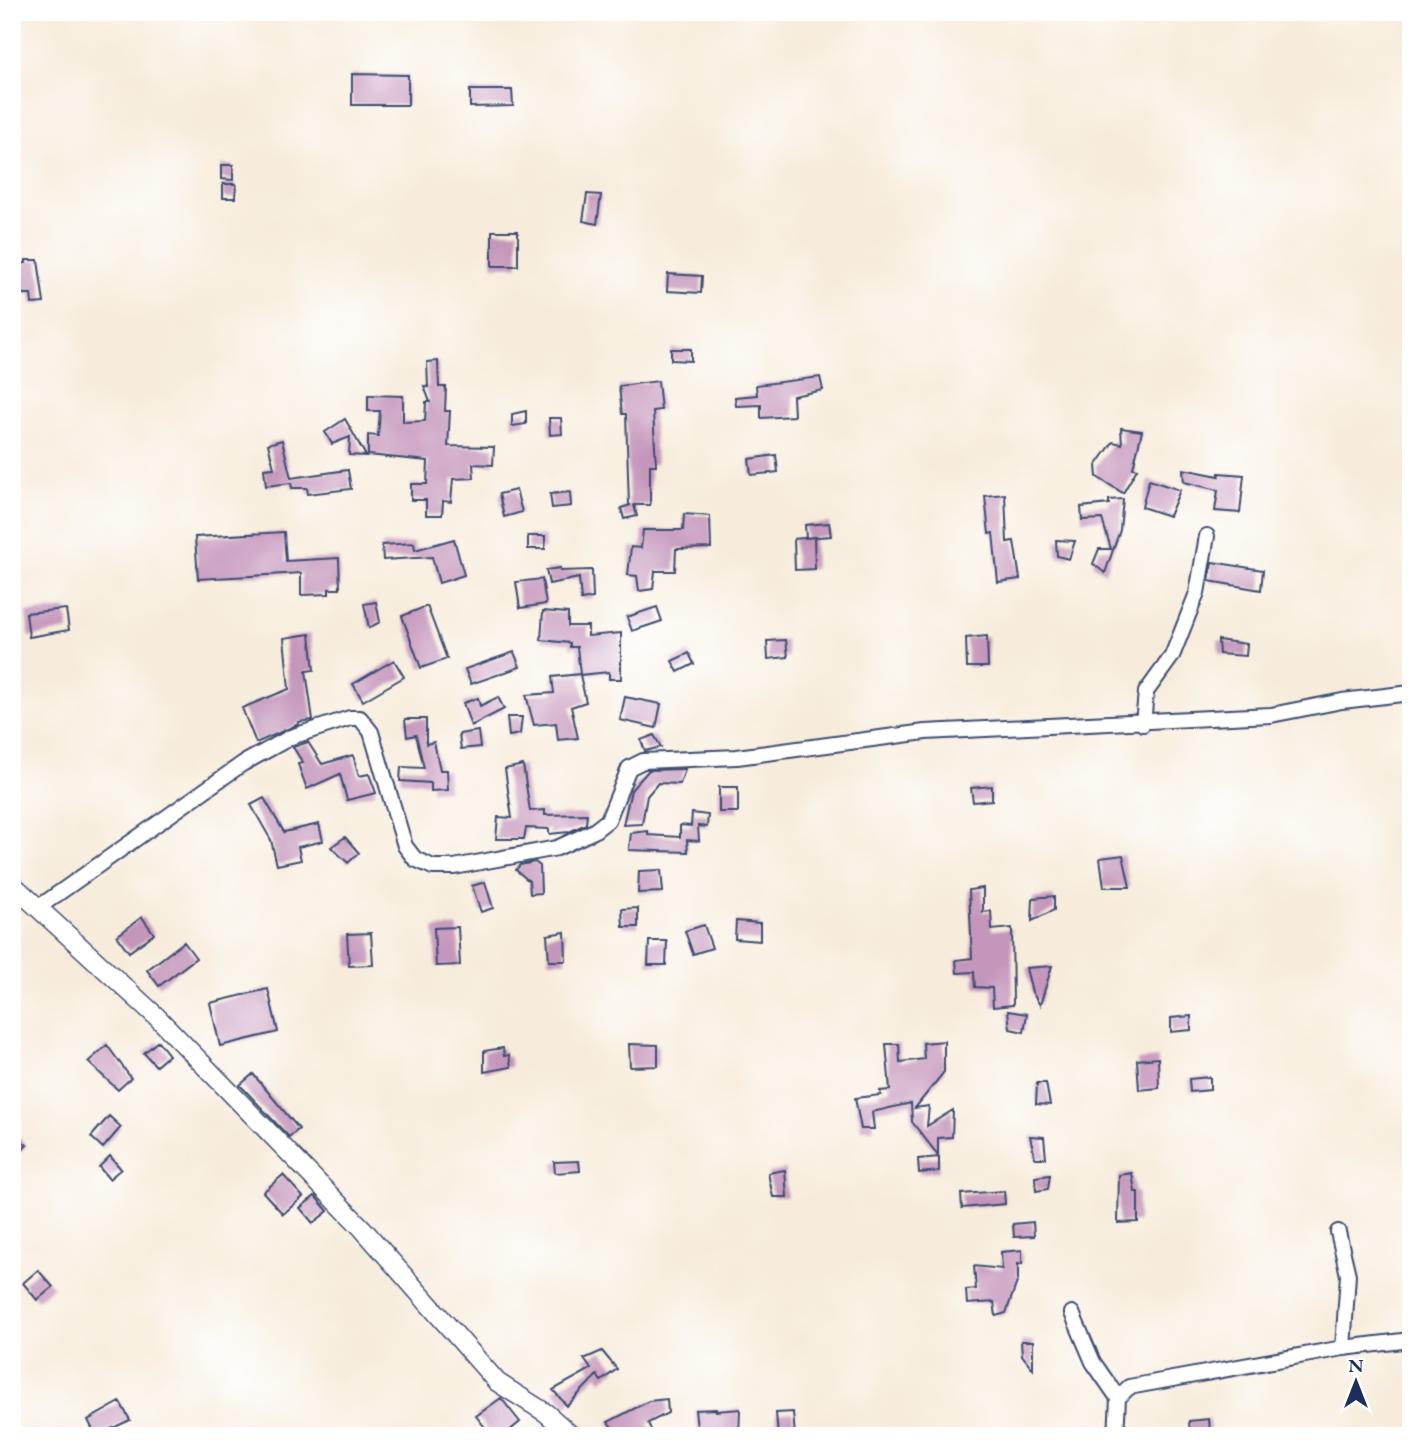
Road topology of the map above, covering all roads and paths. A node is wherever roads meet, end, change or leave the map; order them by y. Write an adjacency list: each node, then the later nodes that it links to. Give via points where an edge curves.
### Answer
1 (1207, 536): 3 (street, via 1197,593 1172,656 1147,689)
2 (1411, 693): 3 (street, via 1271,715)
3 (1143, 724): 5 (street, via 925,732 737,757 643,761 629,768 608,820 594,831 533,854 433,867 415,859 405,846 371,732 360,718 350,718 291,737 242,764)
4 (12, 884): 5 (main road)
5 (39, 908): 11 (main road, via 157,1017 362,1228 497,1382)
6 (1338, 1232): 9 (street, via 1348,1275)
7 (1072, 1313): 10 (street, via 1093,1362)
8 (1411, 1340): 9 (street)
9 (1343, 1348): 10 (street, via 1148,1382 1129,1387)
10 (1118, 1398): 12 (street)
11 (572, 1436)
12 (1116, 1436)

